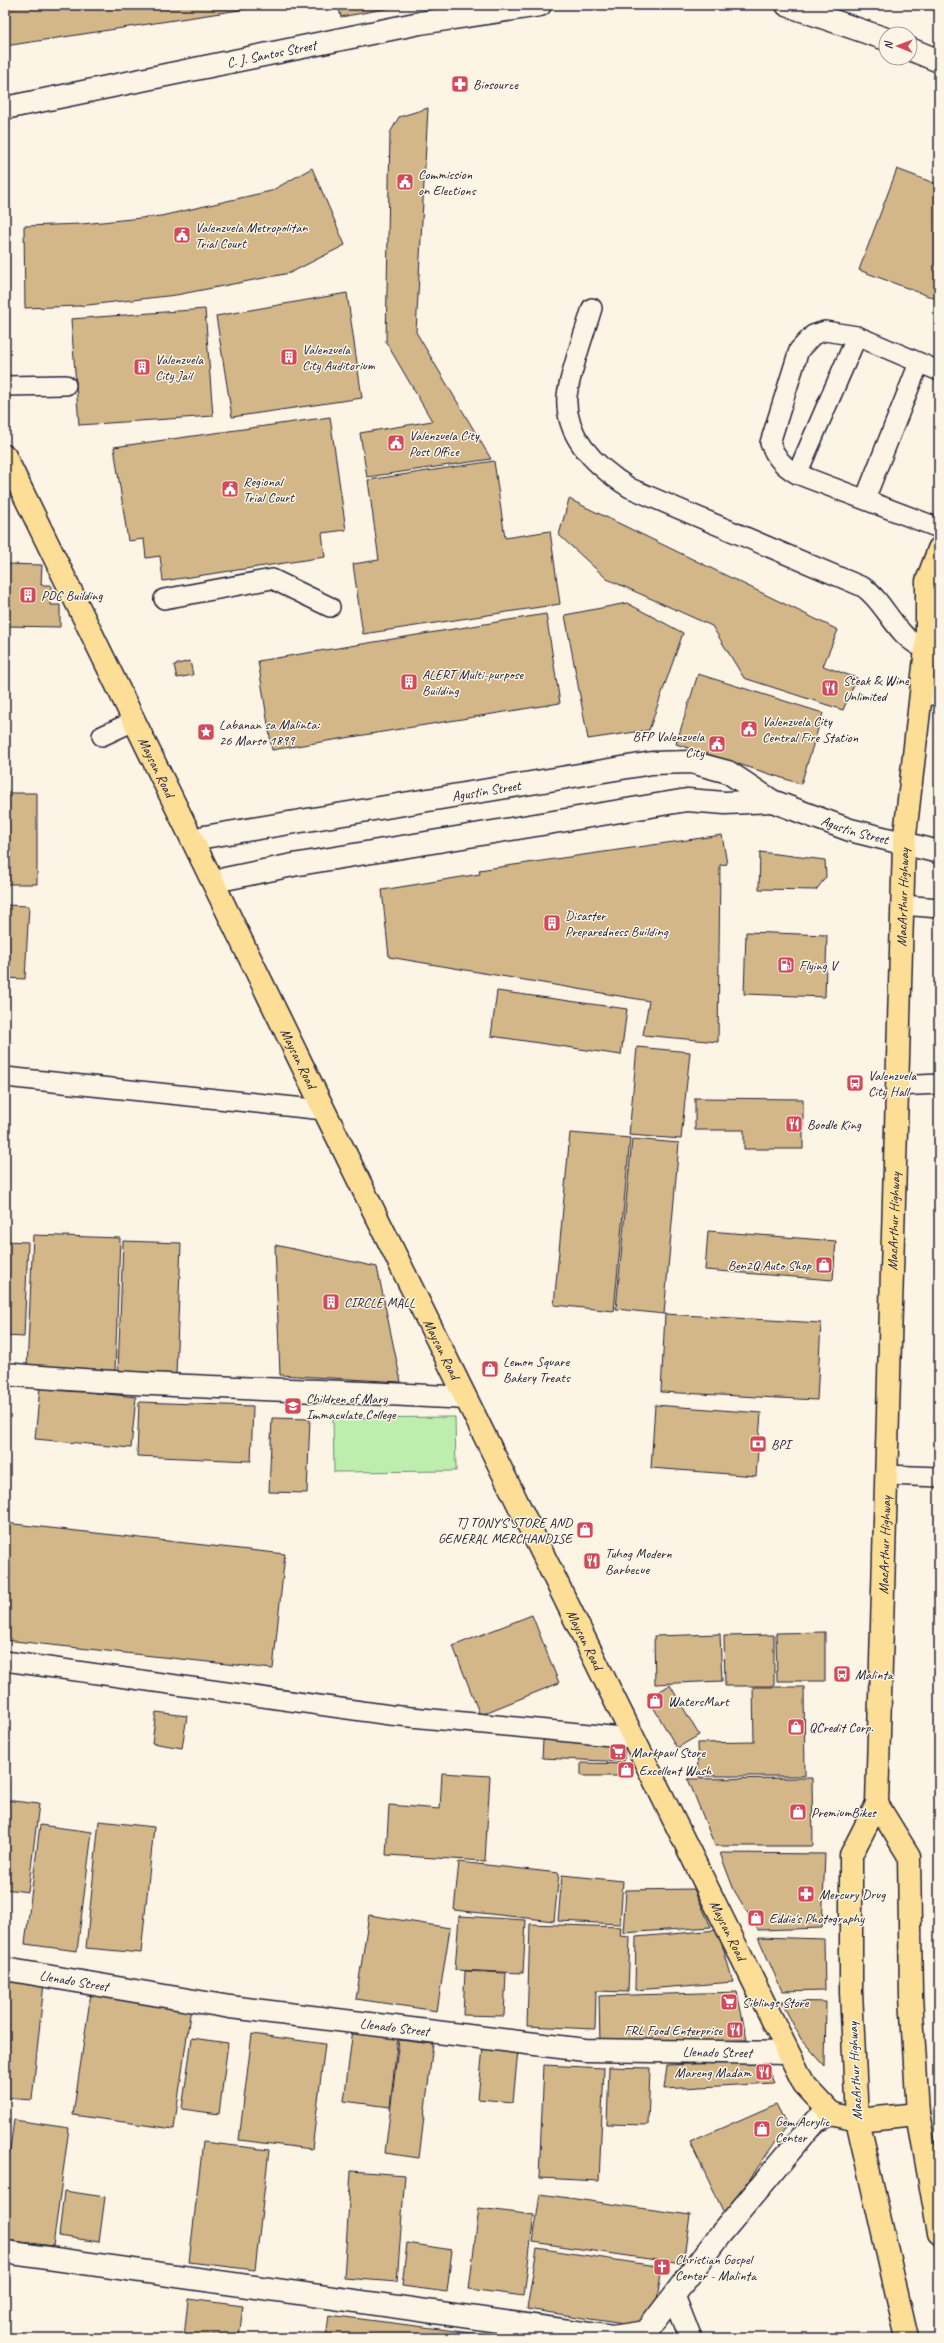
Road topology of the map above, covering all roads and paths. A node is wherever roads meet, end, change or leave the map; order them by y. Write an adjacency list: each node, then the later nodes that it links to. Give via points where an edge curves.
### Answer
1 (540, 5): 6 (street, C. J. Santos Street, via 420,24)
2 (786, 5): 3 (street)
3 (878, 36)
4 (918, 52): 5 (street)
5 (939, 60)
6 (5, 108)
7 (592, 308): 20 (lane, via 567,396 572,424 585,451 594,462 630,488 863,587 876,598 902,634 912,642)
8 (857, 336): 9 (lane); 14 (lane); 14 (lane, via 825,331 813,335 799,350 770,443 774,455 785,467)
9 (919, 363): 10 (lane); 15 (lane)
10 (939, 371)
11 (66, 385): 12 (lane)
12 (5, 386)
13 (5, 456): 22 (main road, Maysan Road)
14 (797, 474): 15 (lane)
15 (865, 500): 16 (lane)
16 (939, 528)
17 (939, 549): 20 (main road, MacArthur Highway, via 927,581)
18 (164, 599): 19 (lane, via 272,579)
19 (330, 607)
20 (930, 639): 21 (main road, MacArthur Highway)
21 (929, 695): 26 (main road, MacArthur Highway)
22 (134, 721): 23 (lane); 25 (main road, Maysan Road)
23 (102, 736)
24 (772, 801): 25 (street, Agustin Street, via 728,772 691,762 652,763); 26 (street, Agustin Street, via 850,830); 28 (street, Agustin Street, via 725,803 687,800)
25 (198, 838): 28 (main road, Maysan Road)
26 (904, 844): 27 (street, Agustin Street); 29 (main road, MacArthur Highway)
27 (939, 852)
28 (219, 880): 34 (main road, Maysan Road)
29 (902, 905): 30 (lane); 33 (main road, MacArthur Highway)
30 (939, 908)
31 (5, 1077): 34 (lane)
32 (939, 1084): 33 (lane)
33 (896, 1086): 37 (main road, MacArthur Highway)
34 (324, 1110): 36 (main road, Maysan Road)
35 (5, 1374): 36 (street, via 88,1381)
36 (465, 1398): 40 (main road, Maysan Road)
37 (886, 1475): 38 (lane); 41 (main road, MacArthur Highway)
38 (939, 1477)
39 (5, 1661): 40 (lane, via 390,1715)
40 (632, 1738): 43 (main road, Maysan Road)
41 (877, 1804): 45 (main road, via 910,1856 911,1996); 46 (main road, MacArthur Highway, via 851,1855 851,1991)
42 (5, 1969): 43 (street, Llenado Street, via 230,2007 585,2050)
43 (787, 2053): 44 (main road, Maysan Road, via 804,2084)
44 (832, 2114): 46 (main road); 49 (street, via 815,2121 719,2236)
45 (918, 2114): 46 (main road); 47 (main road)
46 (857, 2120): 51 (main road, MacArthur Highway)
47 (939, 2233)
48 (5, 2252): 49 (street, via 612,2337 646,2332)
49 (674, 2297): 50 (street)
50 (690, 2338)
51 (907, 2338)

